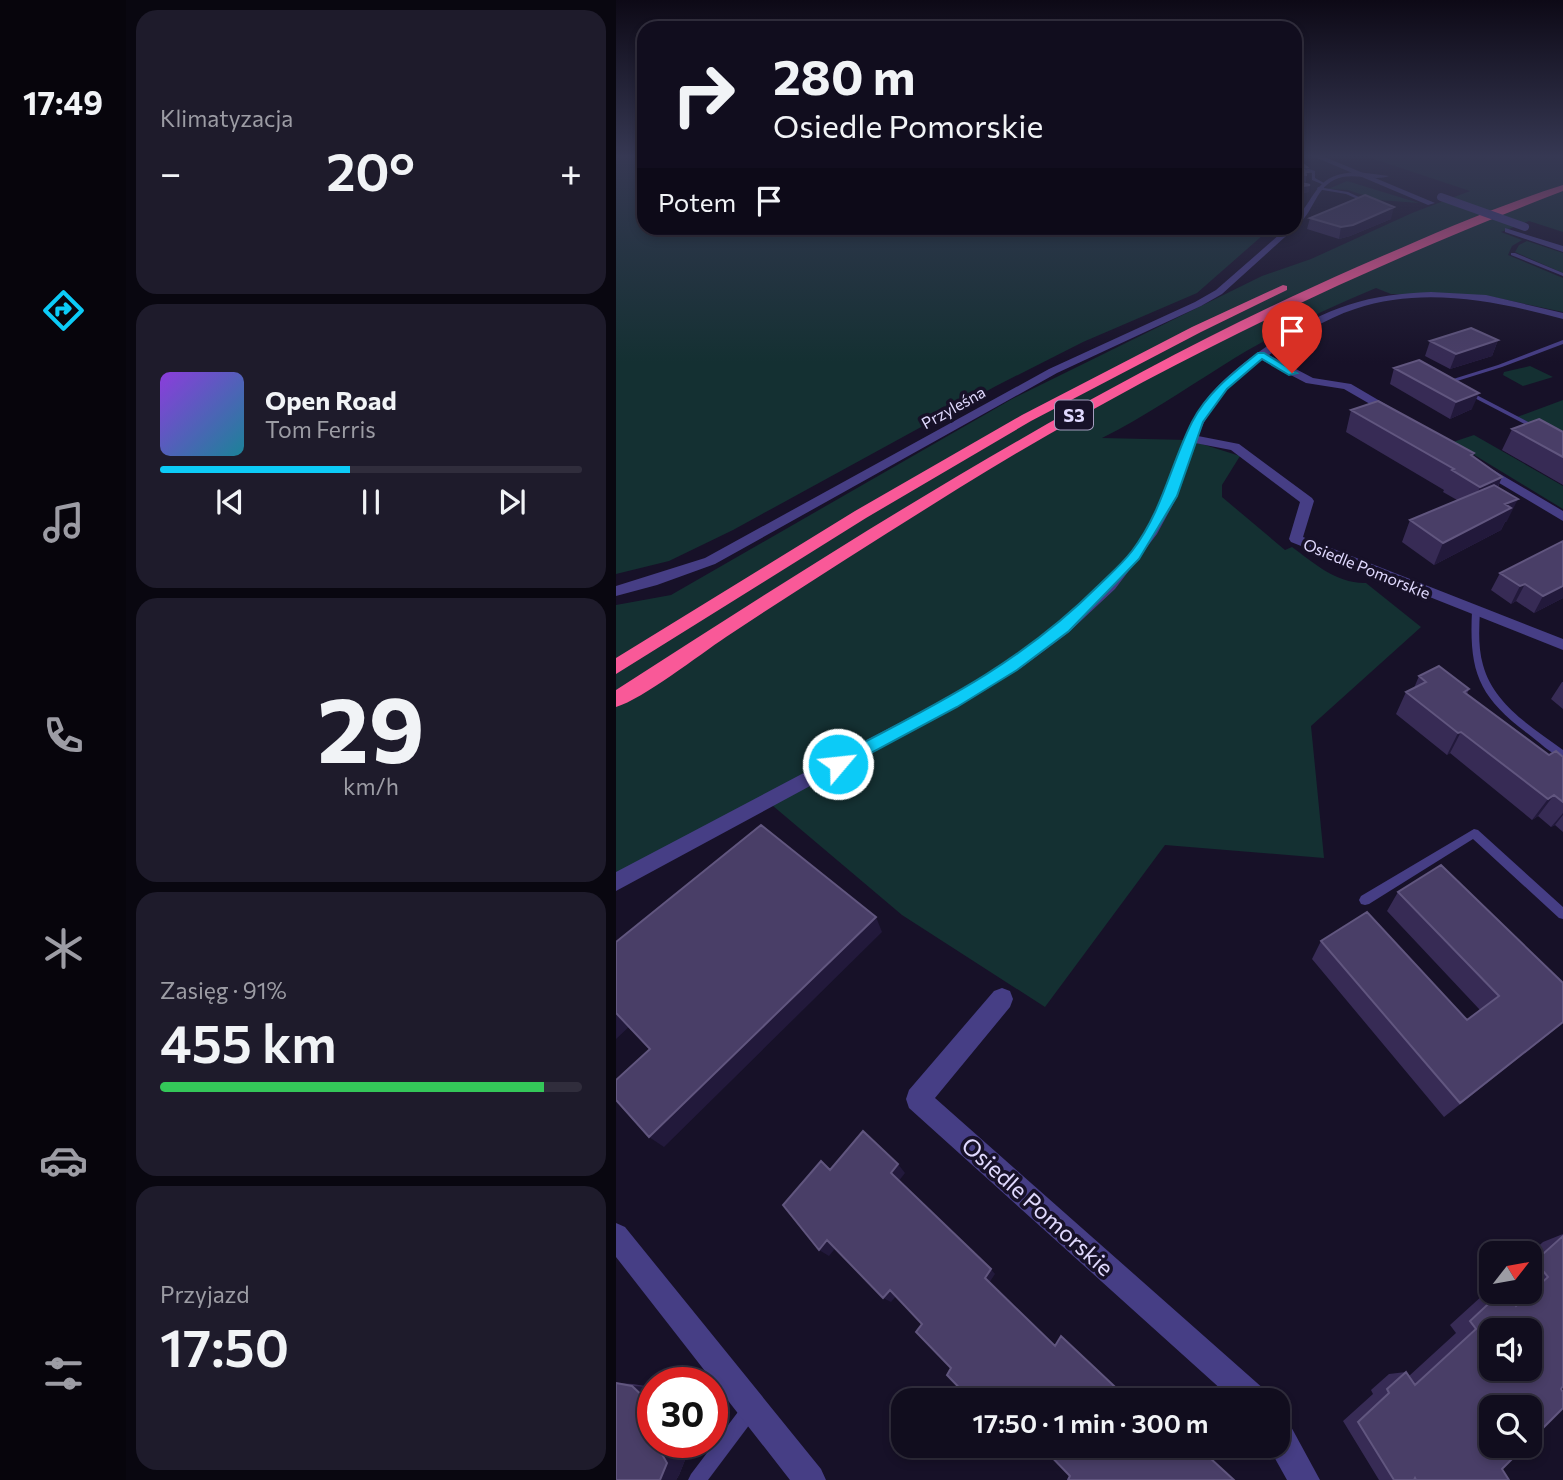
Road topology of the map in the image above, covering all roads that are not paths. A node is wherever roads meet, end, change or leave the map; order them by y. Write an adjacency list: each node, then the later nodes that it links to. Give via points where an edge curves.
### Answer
1 (1437, 224): 21 (highway, S3, via 1325,269 1114,371 900,492)
2 (1466, 224): 22 (highway, S3, via 1343,275 1149,372 920,504)
3 (1491, 224): 7 (street)
4 (1517, 224): 6 (street, bridge)
5 (1283, 235): 18 (street, Przyleśna, via 1210,298 1053,371 710,561)
6 (1563, 240)
7 (1563, 249)
8 (1513, 254): 9 (lane)
9 (1563, 275)
10 (1563, 316): 12 (street, via 1478,298 1385,299 1342,311)
11 (1563, 342): 14 (lane, via 1453,380)
12 (1261, 355): 13 (street, via 1310,381 1347,386); 15 (street, via 1223,386)
13 (1401, 418)
14 (1538, 430)
15 (1190, 438): 19 (street, Osiedle Pomorskie, via 1235,447 1307,501 1296,540); 24 (street, via 1157,524 1135,556 1064,628 952,703)
16 (1470, 460): 17 (street)
17 (1563, 517)
18 (616, 590)
19 (1476, 611): 20 (street, Osiedle Pomorskie); 23 (lane, via 1477,672 1488,693)
20 (1563, 645)
21 (616, 667)
22 (616, 701)
23 (1563, 755)
24 (616, 882)
25 (1365, 900): 26 (lane, via 1474,833)
26 (1563, 914)
27 (1002, 999): 29 (street, Osiedle Pomorskie, via 918,1099)
28 (616, 1236): 30 (street)
29 (1242, 1388)
30 (752, 1407): 32 (lane); 33 (street)
31 (1290, 1455): 34 (street)
32 (697, 1480)
33 (810, 1480)
34 (1304, 1480)

